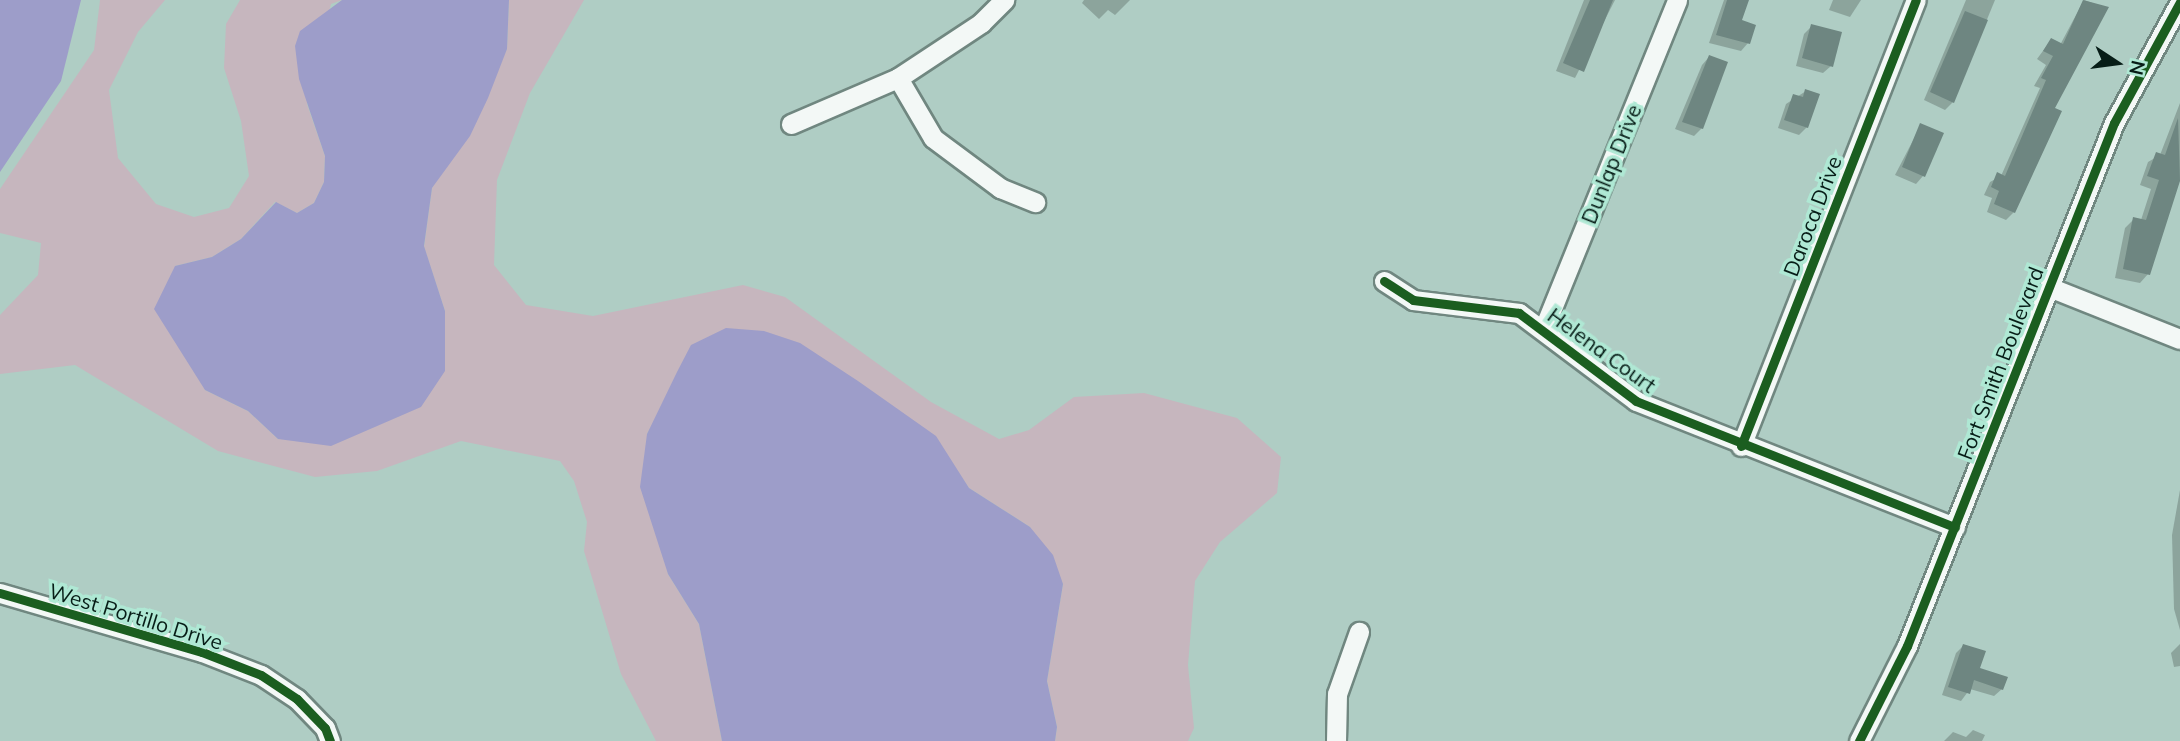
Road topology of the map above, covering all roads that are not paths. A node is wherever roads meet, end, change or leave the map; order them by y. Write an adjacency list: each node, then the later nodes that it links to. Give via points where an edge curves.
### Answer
1 (1004, 0): 5 (street, via 981,23)
2 (1677, 0): 10 (street, Dunlap Drive)
3 (1916, 0): 12 (street, Daroca Drive)
4 (2180, 2): 9 (street, Fort Smith Boulevard, via 2114,123)
5 (898, 78): 6 (street); 7 (street, via 933,138 1000,188)
6 (791, 124)
7 (1035, 202)
8 (1384, 281): 10 (street, Helena Court, via 1413,300 1519,313)
9 (2049, 287): 11 (street); 13 (street, Fort Smith Boulevard)
10 (1544, 328): 12 (street, Helena Court, via 1636,401)
11 (2180, 339)
12 (1741, 446): 13 (street, Helena Court)
13 (1955, 527): 18 (street, Fort Smith Boulevard, via 1907,646)
14 (0, 593): 16 (street, West Portillo Drive, via 202,652 261,675 297,699)
15 (1359, 632): 17 (street, via 1337,694)
16 (327, 734)
17 (1336, 741)
18 (1859, 741)

